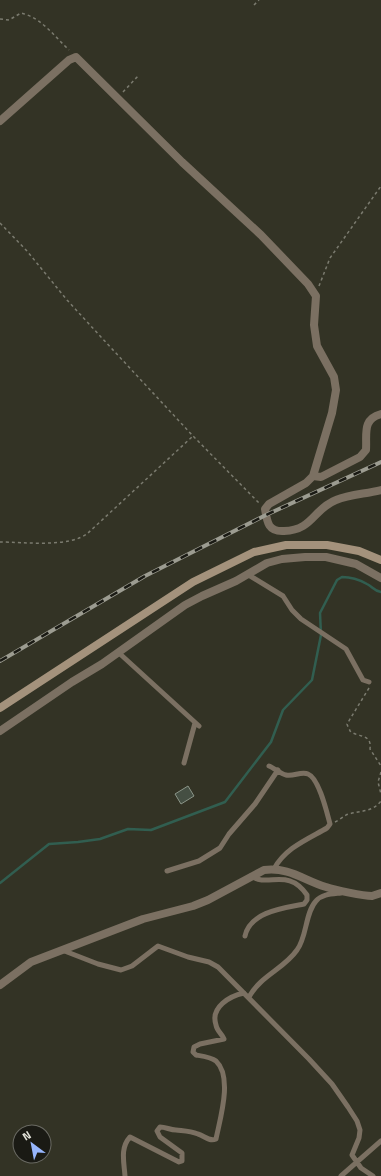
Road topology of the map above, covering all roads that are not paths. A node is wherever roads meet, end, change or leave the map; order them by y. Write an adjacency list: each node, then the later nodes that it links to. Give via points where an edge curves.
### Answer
1 (0, 121): 3 (street, via 70,60 76,58 276,250 308,284 316,296 314,325 317,346 334,377 336,390 332,413)
2 (381, 414): 3 (street, via 372,416 367,424 366,450 360,457 321,477)
3 (313, 476): 4 (street, via 265,509 268,523 274,530 295,530 334,500)
4 (381, 490)
5 (381, 560): 10 (main road, via 359,551 327,545 286,545 254,552 193,582)
6 (247, 574): 7 (street, via 267,563 305,557 356,564); 8 (street, via 185,606); 9 (lane, via 282,596 301,619 346,649 363,680)
7 (381, 578)
8 (119, 653): 11 (street); 12 (lane, via 197,725)
9 (369, 682)
10 (0, 708)
11 (0, 731)
12 (184, 763)
13 (270, 766): 14 (lane)
14 (278, 770): 15 (lane, via 287,775 307,773 314,778 330,824 298,844); 16 (lane, via 220,848 198,861)
15 (274, 869): 17 (street); 18 (street, via 287,871 326,887)
16 (167, 871)
17 (251, 876): 20 (lane, via 258,880 280,878 292,881 302,886 307,900 304,904 264,914 247,928); 21 (street, via 193,906 143,919)
18 (347, 891): 19 (street, via 372,896); 24 (lane, via 322,896 315,902 298,950 254,988)
19 (381, 893)
20 (245, 936)
21 (62, 950): 22 (street, via 31,962); 23 (lane, via 122,970 132,966 158,946 209,962 218,967)
22 (0, 985)
23 (244, 993): 24 (lane); 27 (lane, via 224,1001 217,1012 216,1028 224,1039 200,1044 194,1047 193,1052 215,1060 222,1069 225,1087 216,1139 207,1139 187,1130 160,1127 157,1131 160,1137 182,1153 182,1161 179,1162 130,1138 123,1152)
24 (249, 997): 26 (lane, via 332,1084 348,1107 360,1130 352,1155)
25 (381, 1141): 26 (lane)
26 (356, 1162): 28 (lane); 29 (lane)
27 (125, 1176)
28 (341, 1176)
29 (373, 1176)

